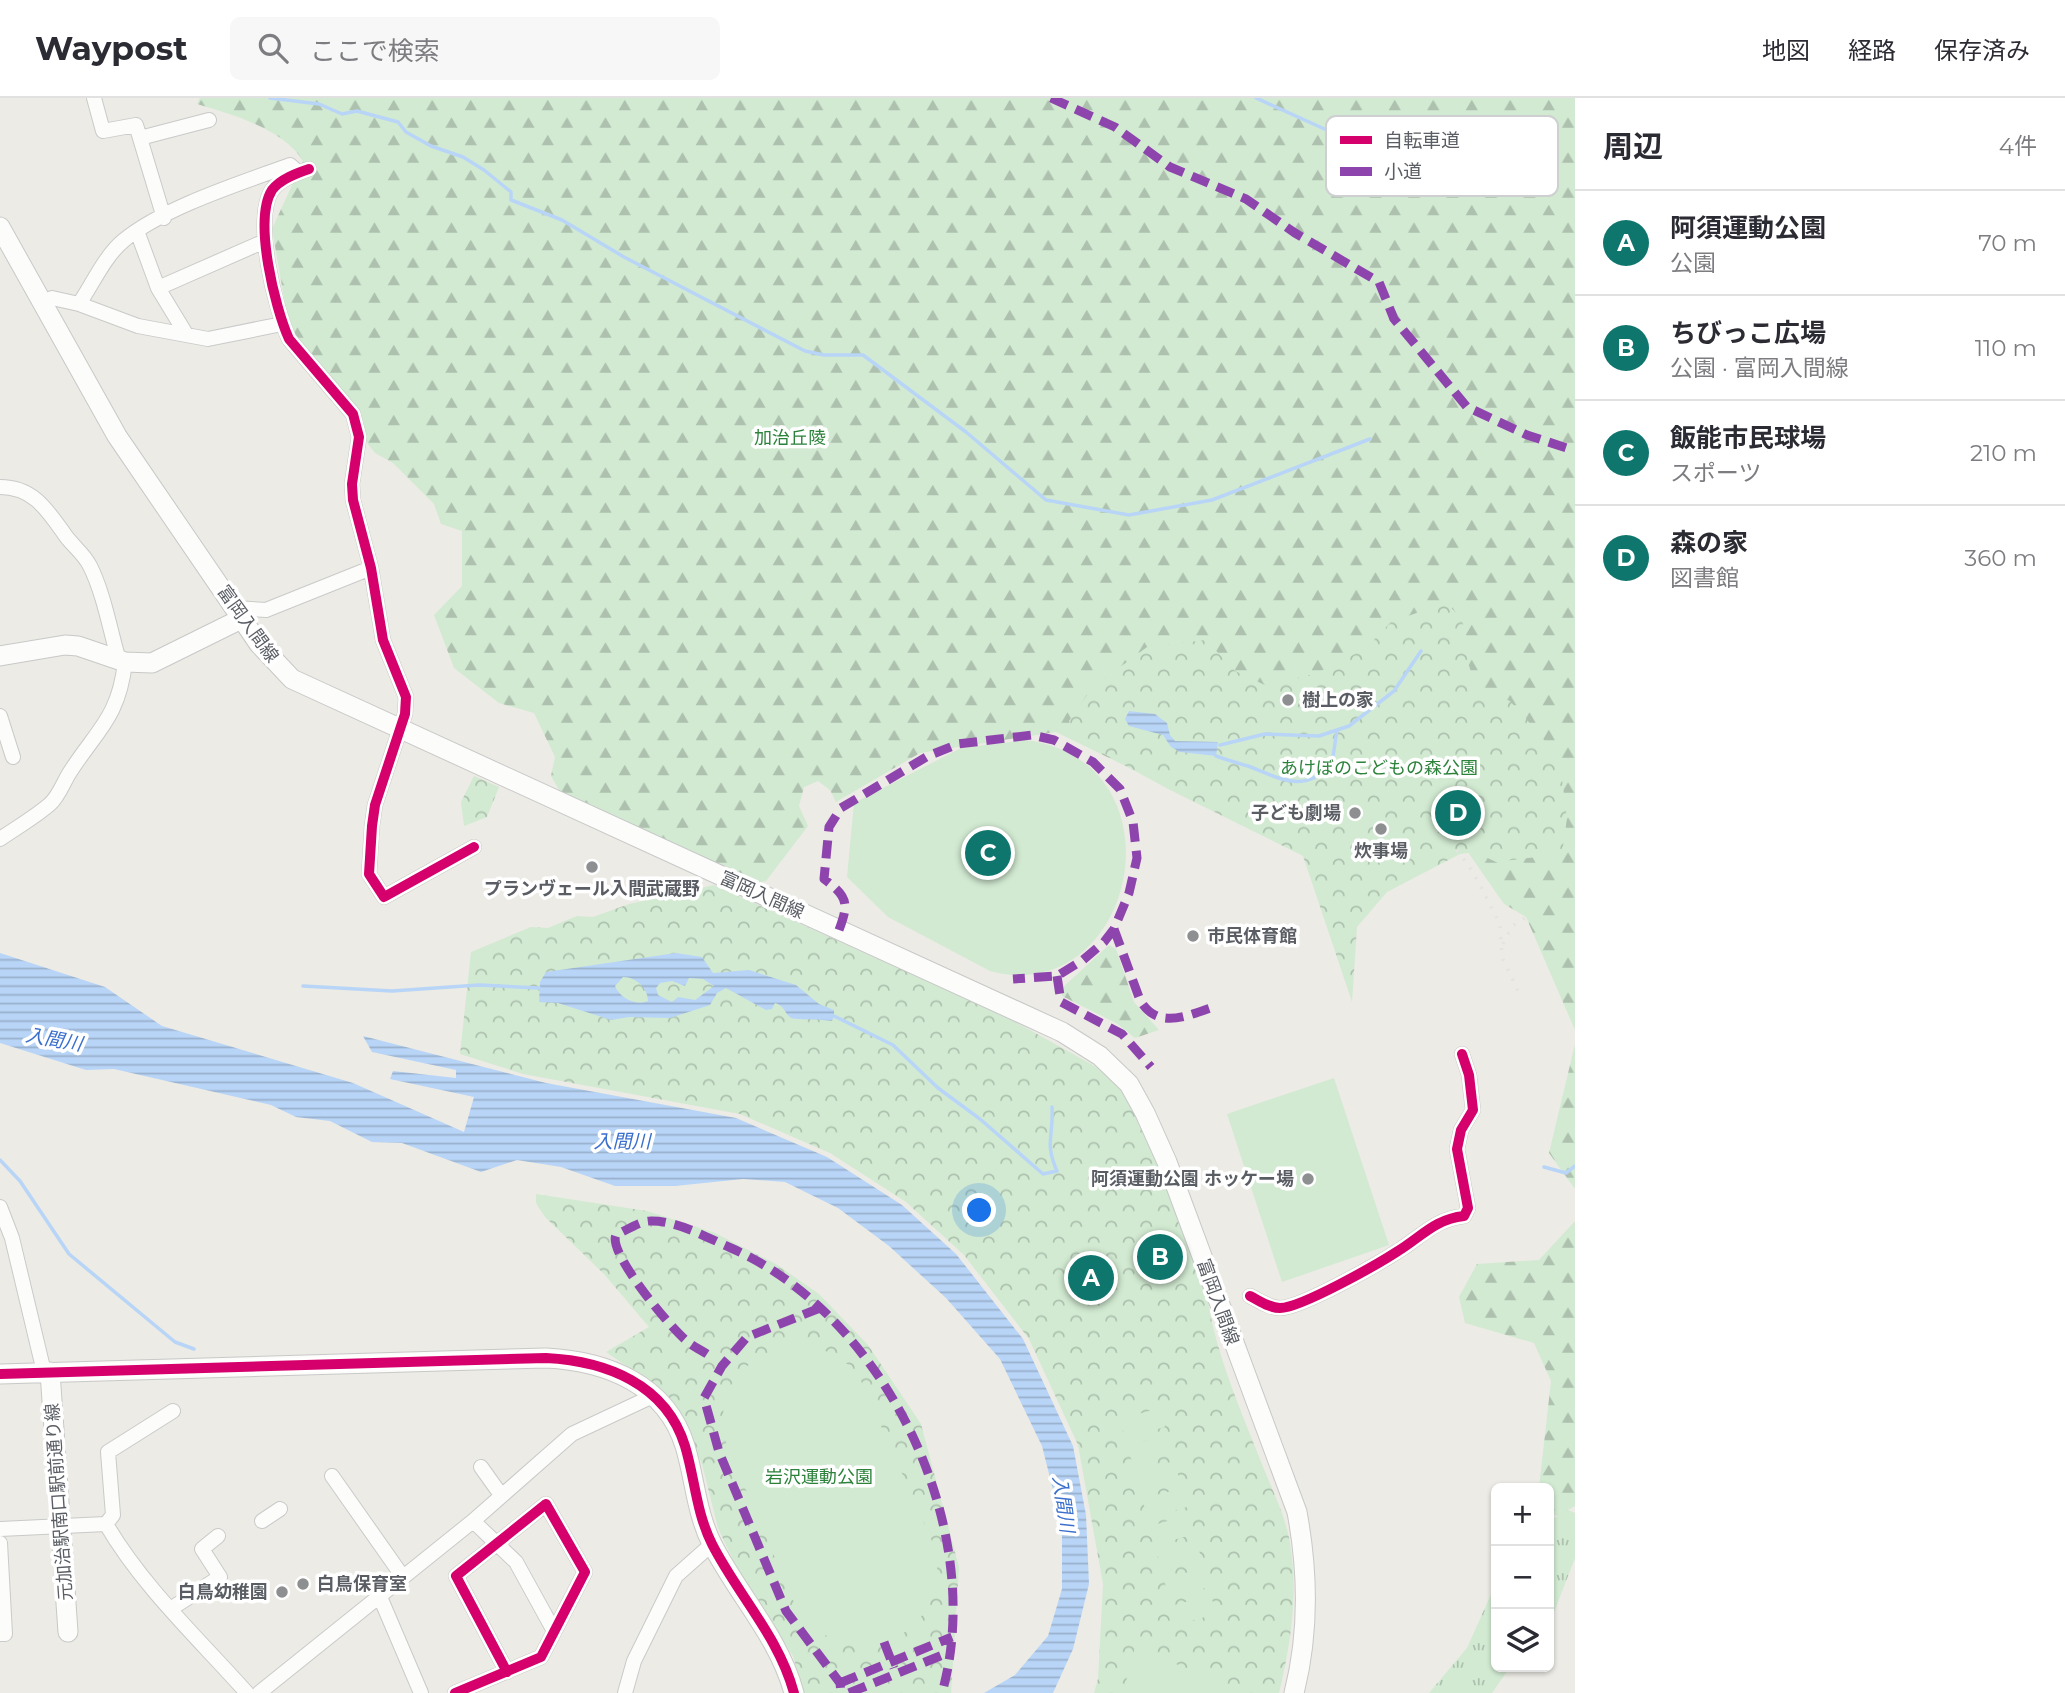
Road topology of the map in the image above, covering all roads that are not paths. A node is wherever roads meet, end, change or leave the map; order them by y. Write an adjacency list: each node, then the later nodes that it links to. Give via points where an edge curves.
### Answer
1 (94, 98): 3 (street, via 103,131 136,125)
2 (209, 120): 3 (street)
3 (140, 138): 4 (street)
4 (163, 218): 6 (street); 7 (street, via 206,196 290,165 304,171 273,189 265,209)
5 (0, 226): 9 (main road, 富岡入間線)
6 (138, 231): 8 (street); 10 (street, via 120,243)
7 (265, 241): 8 (street); 11 (street)
8 (158, 288): 12 (street)
9 (41, 302): 10 (street, via 52,298); 15 (main road, 富岡入間線, via 117,436)
10 (79, 304): 12 (street, via 138,326)
11 (282, 324): 12 (street, via 208,339); 14 (street, via 297,349 353,414 359,437 353,500)
12 (186, 334)
13 (0, 487): 17 (street, via 21,489 40,501 80,550 92,570)
14 (371, 568): 15 (street, via 266,610); 19 (street, via 383,640 406,697)
15 (238, 613): 17 (main road, via 166,658 152,663); 19 (main road, 富岡入間線, via 292,679)
16 (0, 656): 17 (main road, via 65,645)
17 (122, 661): 21 (street, via 122,690 111,716 58,794)
18 (0, 716): 20 (street)
19 (399, 729): 22 (street, via 375,805 369,874 384,897); 56 (main road, 富岡入間線, via 1062,1032 1100,1056 1129,1084 1167,1162 1297,1512 1306,1585)
20 (13, 757)
21 (0, 839)
22 (474, 847)
23 (1462, 1054): 25 (street, via 1473,1110 1458,1139 1468,1208 1464,1216 1449,1217 1399,1251 1293,1306 1273,1307)
24 (1, 1214): 26 (street)
25 (1250, 1296)
26 (47, 1372): 27 (main road); 28 (main road, via 547,1358 601,1366); 37 (main road, 元加治駅南口駅前通り線)
27 (0, 1374)
28 (655, 1395): 32 (street, via 572,1434); 42 (main road, via 675,1420 698,1510)
29 (173, 1411): 36 (street, via 108,1451 113,1515)
30 (481, 1467): 32 (street)
31 (332, 1476): 43 (street)
32 (501, 1495): 35 (street)
33 (280, 1509): 34 (street)
34 (262, 1521)
35 (473, 1521): 41 (street); 43 (street)
36 (106, 1524): 37 (street); 45 (street)
37 (61, 1526): 38 (street); 47 (main road, 元加治駅南口駅前通り線)
38 (0, 1529)
39 (218, 1536): 45 (street, via 202,1549 220,1577)
40 (0, 1543): 48 (street, via 5,1634)
41 (496, 1543): 46 (street, via 516,1562); 46 (street, via 546,1504 585,1572); 49 (street, via 456,1576)
42 (712, 1544): 54 (street, via 676,1576 639,1650); 55 (main road, via 781,1656)
43 (403, 1577): 44 (street)
44 (380, 1597): 51 (street); 52 (street)
45 (172, 1608): 50 (street)
46 (554, 1631): 49 (street, via 541,1657)
47 (68, 1632)
48 (0, 1634)
49 (507, 1672): 53 (street)
50 (247, 1693)
51 (259, 1693)
52 (421, 1693)
53 (455, 1693)
54 (625, 1693)
55 (794, 1693)
56 (1294, 1693)

